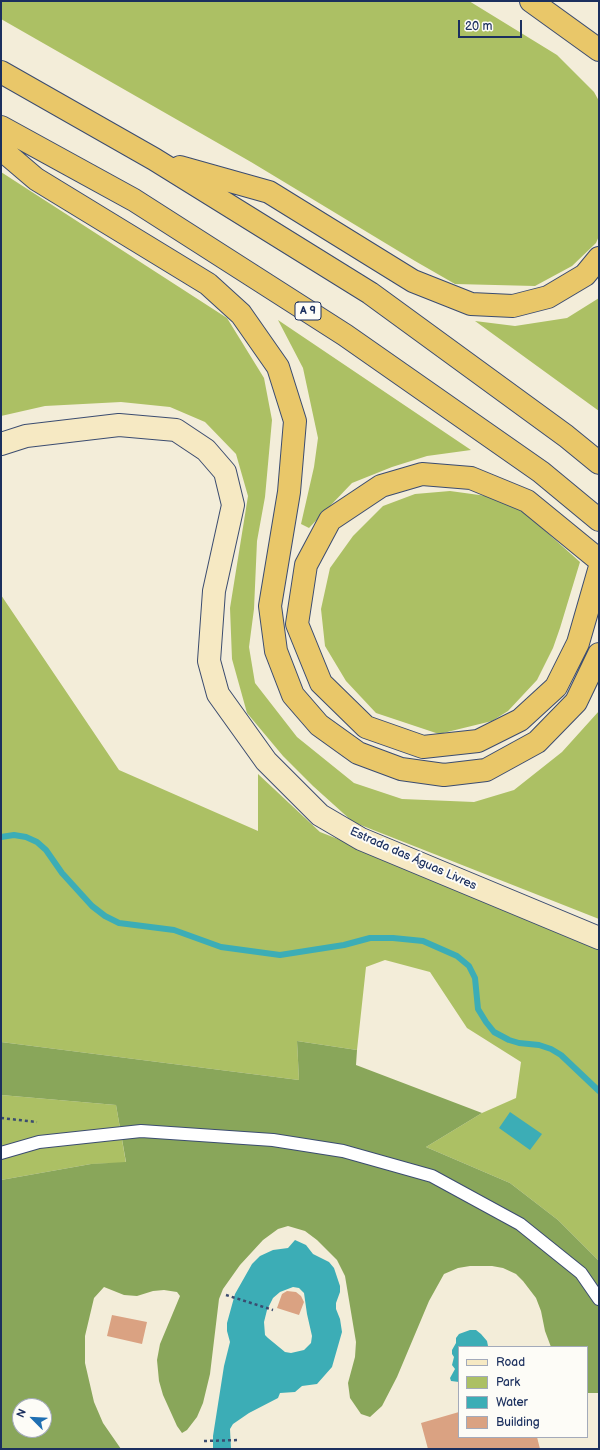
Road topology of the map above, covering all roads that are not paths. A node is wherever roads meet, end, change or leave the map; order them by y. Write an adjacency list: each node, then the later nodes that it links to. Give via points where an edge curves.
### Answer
1 (538, 5): 2 (highway); 3 (highway)
2 (599, 50)
3 (599, 65)
4 (1, 72): 7 (highway)
5 (1, 127): 11 (highway, A 9, via 134,200 345,335 542,472)
6 (1, 149): 14 (highway, via 36,179 208,284 241,314 278,367 295,421 289,492 270,606 276,651 293,695 319,725 358,753 400,769 444,776 486,770 537,742 576,702)
7 (154, 159): 8 (highway, via 269,192 413,282 471,304 512,306 548,297 585,275); 10 (highway, via 370,293 566,436)
8 (599, 258)
9 (1, 444): 15 (main road, Estrada das Águas Livres, via 26,436 119,425 176,430 206,450 225,472 233,505 214,591 209,661 218,694 266,761 320,815 361,840)
10 (599, 463)
11 (599, 520)
12 (599, 560): 13 (highway, via 527,500 472,478 422,474 381,486 330,520 306,565 297,624 321,683 366,727 423,747 478,741 520,720 556,687 578,643)
13 (599, 570)
14 (598, 656)
15 (599, 938)
16 (1, 1153): 17 (lane, via 39,1142 141,1131 273,1140 343,1151 432,1176 520,1224 581,1272)
17 (599, 1299)

